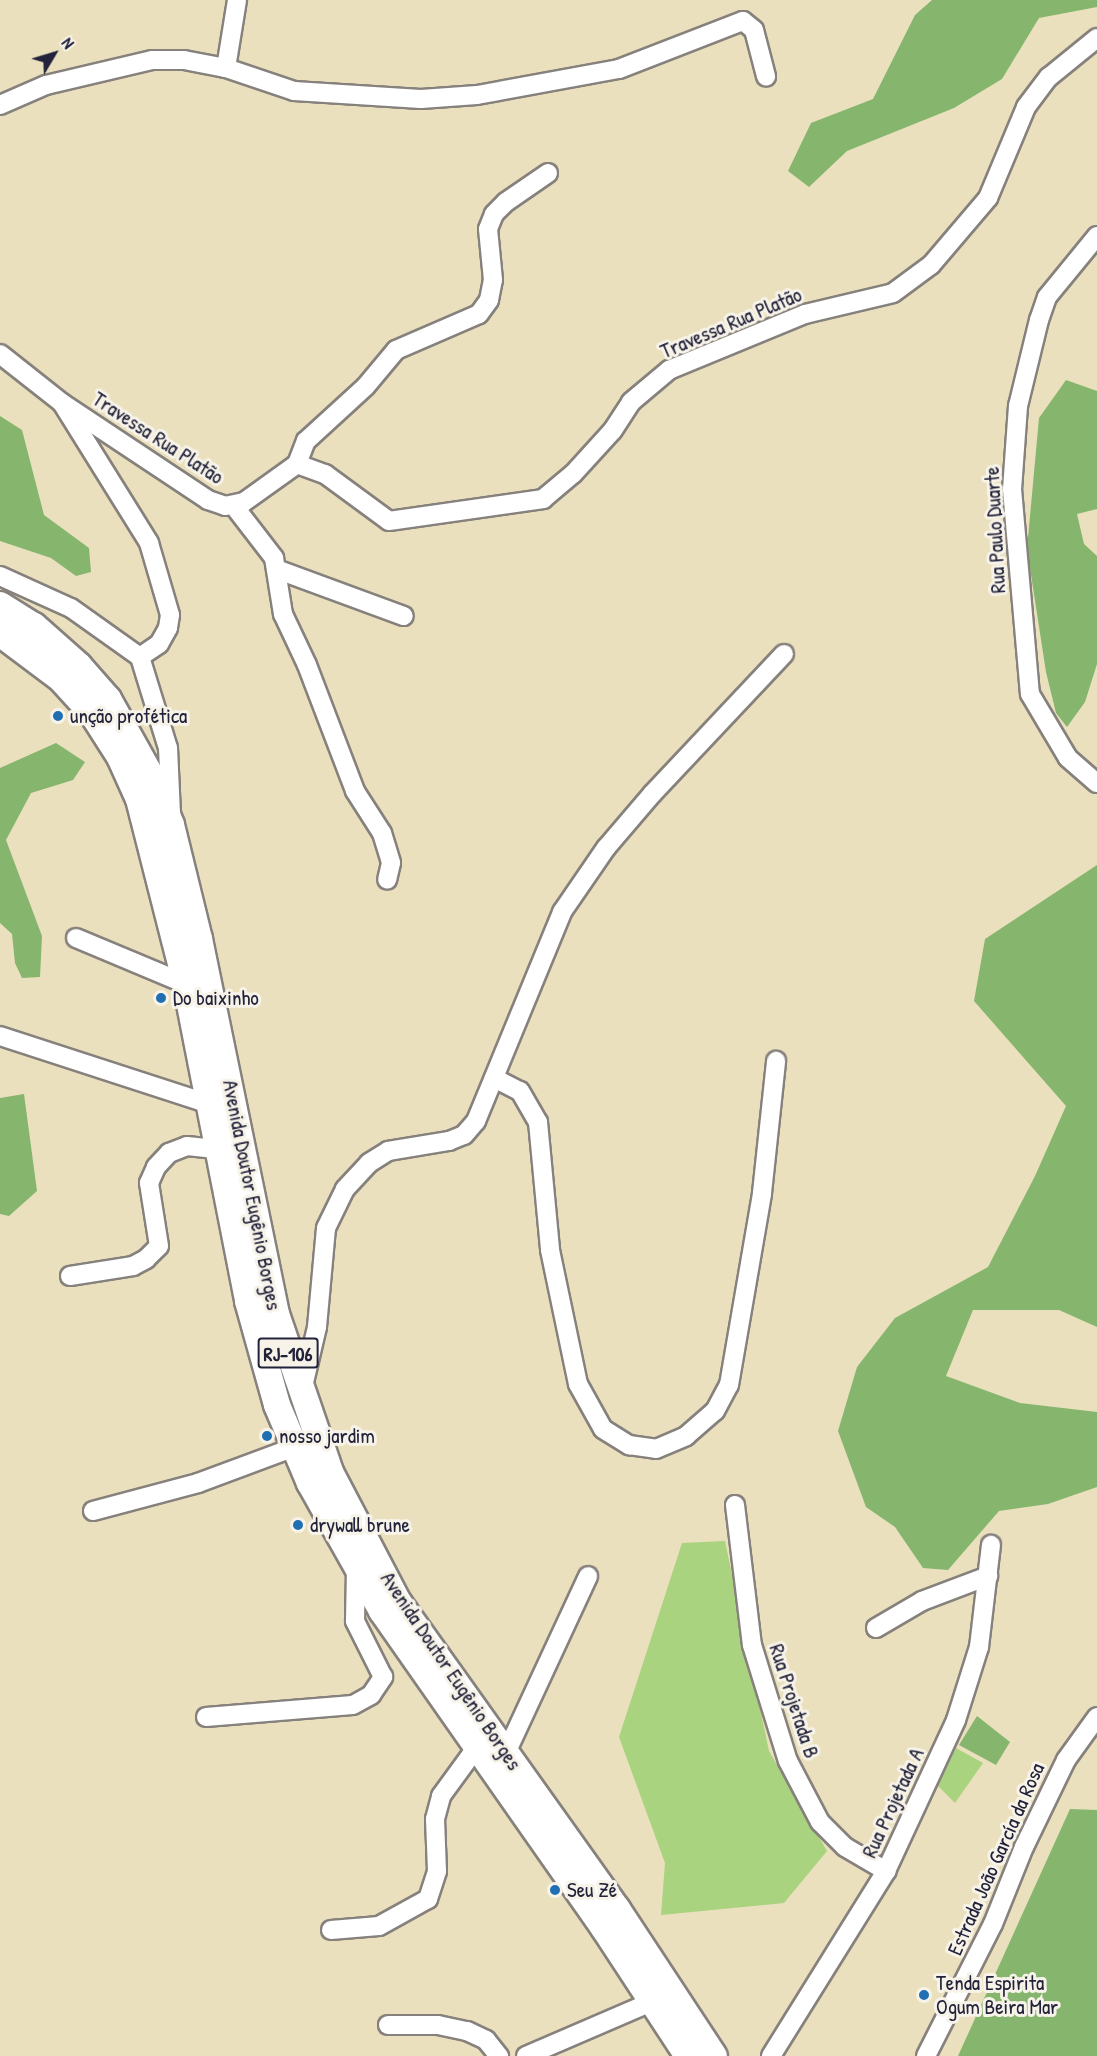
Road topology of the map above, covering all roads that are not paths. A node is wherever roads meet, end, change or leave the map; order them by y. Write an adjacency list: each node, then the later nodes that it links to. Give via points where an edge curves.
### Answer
1 (237, 0): 3 (street)
2 (1097, 38): 10 (street, Travessa Rua Platão, via 1049,77 1026,107 988,198 931,265 884,295 805,314 669,370 631,402 613,430 549,496 533,503 389,521 325,474)
3 (226, 68): 4 (street, via 268,84 318,94 421,99 477,94 619,69 742,21 754,30); 5 (street, via 184,60 152,60 46,85)
4 (766, 76)
5 (0, 105)
6 (548, 173): 10 (street, via 494,214 488,229 493,280 489,300 479,314 396,350 366,386 306,441)
7 (1097, 236): 19 (street, Rua Paulo Duarte, via 1047,297 1039,320 1018,406 1012,489 1030,694 1068,758)
8 (0, 354): 9 (street, Travessa Rua Platão)
9 (62, 403): 11 (street, Travessa Rua Platão, via 208,500); 18 (street, via 149,543 166,592 168,628 159,644)
10 (297, 464): 11 (street, Travessa Rua Platão)
11 (234, 506): 12 (street, via 274,558)
12 (276, 569): 15 (street); 21 (street, via 283,614 307,664 338,753 355,791 382,833 391,862)
13 (0, 576): 18 (street, via 71,608)
14 (0, 605): 20 (highway, Avenida Doutor Eugênio Borges / RJ-106, via 34,626 79,666 108,699 155,783)
15 (404, 616)
16 (0, 633): 23 (highway, Avenida Doutor Eugênio Borges / RJ-106, via 61,679 92,713 120,757 139,799 157,857)
17 (784, 654): 26 (street, via 653,793 575,894 558,922)
18 (140, 657): 20 (street, via 156,698 168,748)
19 (1097, 783)
20 (171, 825): 30 (highway, Avenida Doutor Eugênio Borges / RJ-106, via 221,1043 257,1234)
21 (387, 880)
22 (76, 938): 23 (street)
23 (186, 984): 27 (highway, Avenida Doutor Eugênio Borges / RJ-106)
24 (0, 1036): 27 (street)
25 (776, 1061): 26 (street, via 762,1192 729,1385 715,1411 686,1436 656,1449 629,1445 603,1429 578,1384 550,1250 538,1122 520,1092)
26 (494, 1078): 30 (street, via 476,1121 464,1134 422,1147 388,1151 369,1163 345,1189 326,1228 317,1327)
27 (209, 1104): 28 (highway, Avenida Doutor Eugênio Borges / RJ-106)
28 (218, 1149): 29 (street, via 187,1146 169,1153 156,1167 149,1183 159,1246 146,1259 133,1266); 31 (highway, Avenida Doutor Eugênio Borges / RJ-106, via 248,1301 277,1405)
29 (70, 1276)
30 (301, 1395): 42 (highway, Avenida Doutor Eugênio Borges / RJ-106, via 330,1472 398,1602)
31 (295, 1447): 33 (street, via 198,1483); 35 (highway, Avenida Doutor Eugênio Borges / RJ-106)
32 (735, 1504): 43 (street, Rua Projetada B, via 752,1645 788,1761 820,1822 845,1847)
33 (93, 1511)
34 (991, 1545): 37 (street, Rua Projetada A)
35 (356, 1569): 39 (street, via 355,1621 383,1677 371,1695 353,1705); 41 (highway, Avenida Doutor Eugênio Borges / RJ-106)
36 (588, 1576): 42 (street)
37 (988, 1576): 38 (street, via 922,1601); 43 (street, Rua Projetada A, via 972,1679)
38 (876, 1628)
39 (206, 1717)
40 (1097, 1717): 52 (street, Estrada João García da Rosa, via 1066,1760 993,1924)
41 (476, 1748): 44 (street, via 441,1796 435,1819 437,1871 428,1899 379,1926); 45 (highway, Avenida Doutor Eugênio Borges / RJ-106)
42 (506, 1753): 50 (highway, Avenida Doutor Eugênio Borges / RJ-106, via 617,1909)
43 (886, 1871): 51 (street, Rua Projetada A)
44 (331, 1930)
45 (654, 2001): 48 (street); 49 (highway, Avenida Doutor Eugênio Borges / RJ-106)
46 (388, 2025): 47 (street, via 438,2025 467,2031 486,2040)
47 (499, 2056)
48 (526, 2056)
49 (688, 2056)
50 (714, 2056)
51 (771, 2056)
52 (926, 2056)

